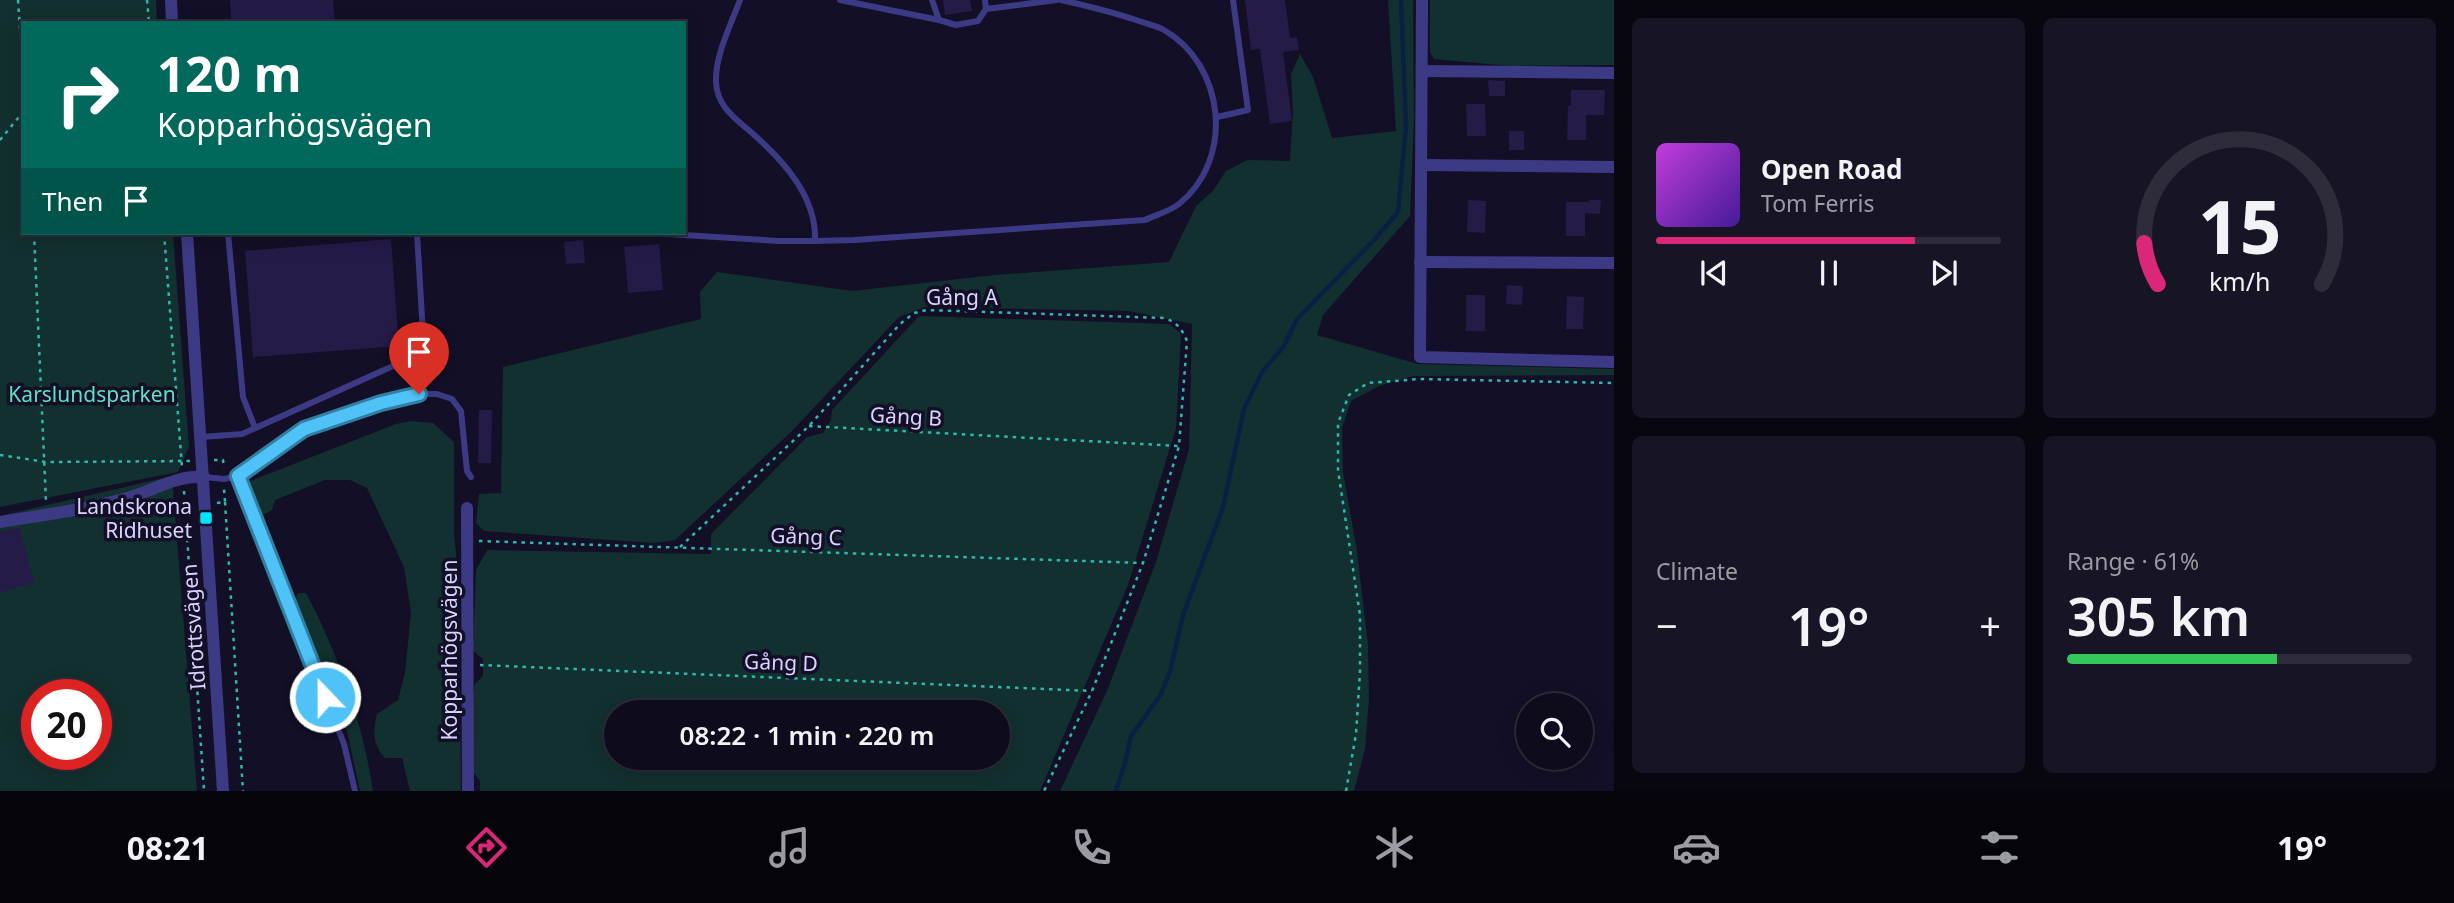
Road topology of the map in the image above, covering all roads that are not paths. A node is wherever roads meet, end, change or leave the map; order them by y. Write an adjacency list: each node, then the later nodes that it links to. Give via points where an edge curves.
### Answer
1 (171, 0): 11 (street)
2 (740, 0): 21 (lane, via 719,62 716,83 720,101 782,162 800,188 812,212)
3 (840, 0): 10 (lane)
4 (932, 0): 10 (lane)
5 (985, 0): 9 (lane)
6 (1059, 0): 9 (lane); 14 (lane, via 1163,29 1187,47 1210,83)
7 (1233, 0): 14 (lane, via 1248,110)
8 (1422, 0): 12 (street)
9 (986, 9): 10 (lane, via 978,21 956,24)
10 (939, 20)
11 (172, 21)
12 (1422, 71): 13 (street); 15 (street)
13 (1614, 73)
14 (1217, 117): 21 (lane, via 1215,149 1198,183 1178,205 1145,220)
15 (1421, 165): 16 (street); 22 (street)
16 (1614, 167)
17 (187, 235): 26 (street, Idrottsvägen)
18 (228, 235): 25 (lane, via 243,397)
19 (416, 235): 25 (lane, via 423,334 413,357)
20 (684, 235): 21 (lane)
21 (815, 241)
22 (1420, 261): 23 (street); 24 (street, via 1420,357)
23 (1614, 263)
24 (1614, 362)
25 (255, 428): 26 (lane, via 242,434)
26 (202, 437): 28 (street, Idrottsvägen, via 207,460)
27 (238, 476): 28 (lane); 29 (lane, via 304,429 381,403 437,394 452,399 461,411); 33 (lane, via 344,744)
28 (204, 477): 31 (street, via 183,477 130,498 88,508); 32 (street, Idrottsvägen)
29 (471, 477)
30 (467, 508): 34 (street, Kopparhögsvägen)
31 (0, 522)
32 (223, 791)
33 (355, 791)
34 (468, 791)

